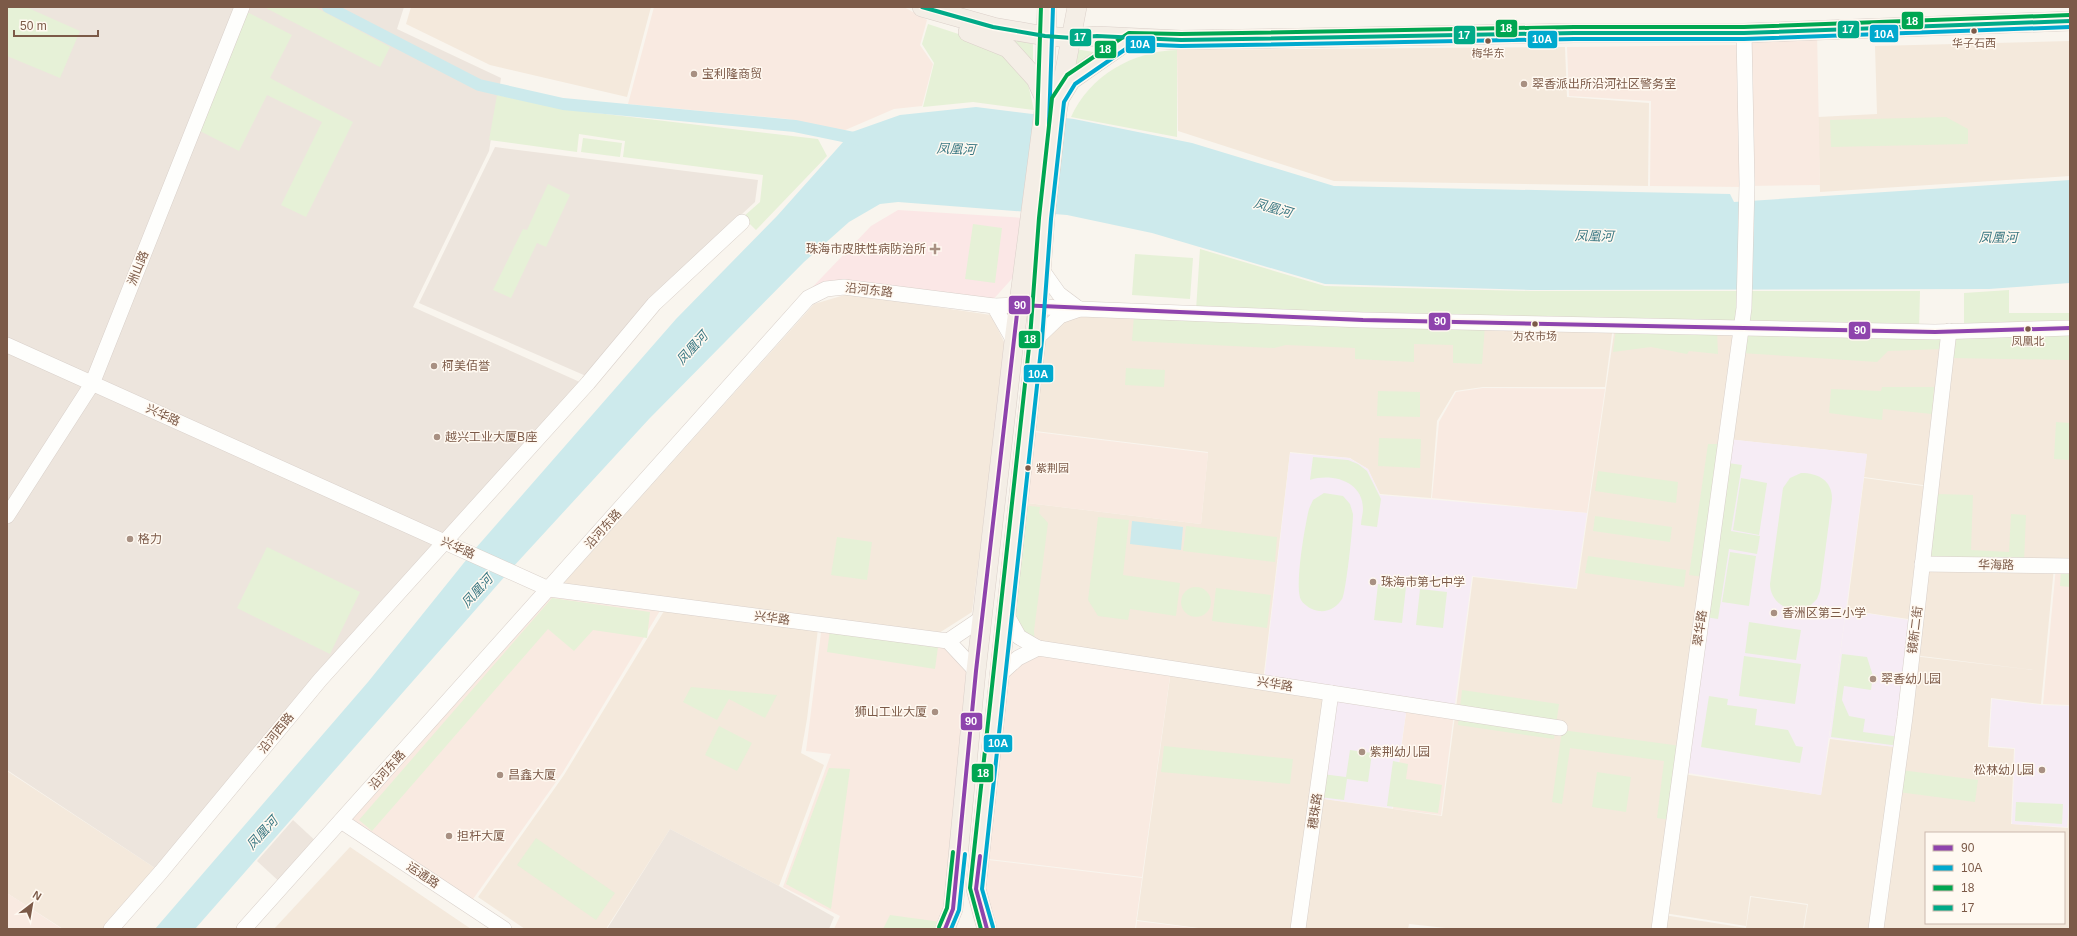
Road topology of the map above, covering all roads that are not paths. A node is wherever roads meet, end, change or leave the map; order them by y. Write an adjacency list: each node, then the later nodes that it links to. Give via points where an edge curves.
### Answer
1 (242, 7): 25 (street, 洲山路)
2 (907, 7): 11 (main road, via 1008,48 1036,79)
3 (922, 7): 8 (main road, via 993,27)
4 (1047, 7): 8 (main road)
5 (1077, 7): 9 (main road)
6 (2070, 21): 7 (main road)
7 (1744, 33): 10 (main road, via 1574,33 1181,40); 19 (street, 翠华路, via 1747,184 1744,308)
8 (1044, 36): 9 (main road); 11 (main road)
9 (1072, 38): 10 (main road); 11 (main road)
10 (1131, 38): 11 (main road, via 1071,80)
11 (1051, 104): 12 (main road)
12 (1038, 218): 14 (main road); 15 (main road)
13 (742, 222): 27 (street, 沿河西路, via 654,304 588,383 454,530)
14 (1042, 270): 17 (main road); 18 (street, via 1059,294)
15 (1018, 304): 16 (street, 沿河东路); 17 (street, 沿河东路); 23 (main road)
16 (994, 306): 23 (street); 30 (street, 沿河东路, via 844,287 826,289 808,298)
17 (1039, 306): 18 (street, 沿河东路); 22 (main road)
18 (1080, 309): 19 (street, via 1363,320); 22 (street, via 1060,316)
19 (1741, 328): 21 (street); 46 (street, 翠华路)
20 (2070, 328): 21 (street)
21 (1949, 331): 28 (street, 镜新二街)
22 (1036, 339): 31 (main road)
23 (1014, 341): 32 (main road)
24 (7, 346): 25 (street, 兴华路)
25 (92, 384): 26 (street, 洲山路); 27 (street, 兴华路)
26 (7, 516)
27 (446, 542): 30 (street, 兴华路); 40 (street, 沿河西路, via 320,680)
28 (1922, 564): 29 (street, 华海路); 47 (street, 镜新二街, via 1905,717)
29 (2070, 566)
30 (549, 589): 33 (street, 兴华路); 39 (street, 沿河东路)
31 (1006, 612): 34 (street, via 1019,637); 36 (main road)
32 (982, 618): 33 (street); 35 (main road)
33 (948, 641): 35 (street)
34 (1038, 648): 36 (street, via 1018,658); 37 (street, 兴华路)
35 (976, 671): 43 (main road, via 953,909)
36 (998, 676): 44 (main road, via 976,889)
37 (1332, 693): 38 (street, 兴华路); 45 (street, 穗珠路)
38 (1560, 728)
39 (342, 821): 41 (street, 沿河东路); 42 (street, 运通路)
40 (111, 929)
41 (244, 929)
42 (504, 929)
43 (945, 929)
44 (987, 929)
45 (1298, 929)
46 (1659, 929)
47 (1876, 929)

